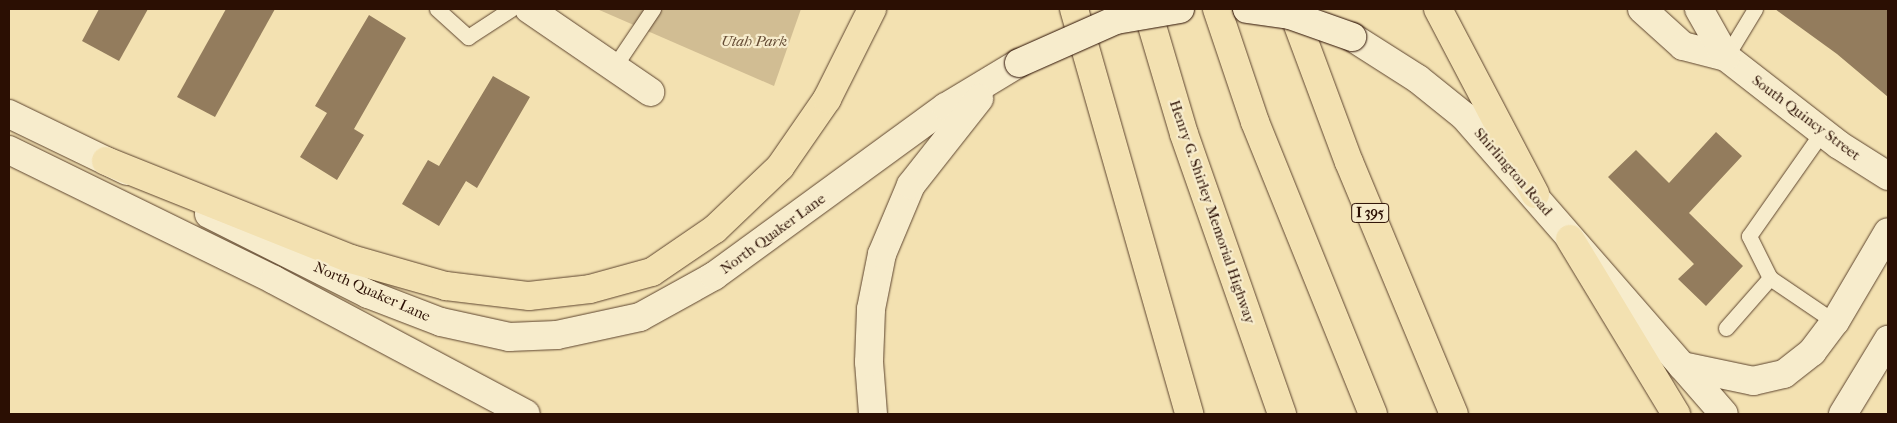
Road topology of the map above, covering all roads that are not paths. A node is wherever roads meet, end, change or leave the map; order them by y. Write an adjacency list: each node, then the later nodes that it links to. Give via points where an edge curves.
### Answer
1 (437, 9): 2 (lane, via 468,37)
2 (511, 9)
3 (529, 9): 18 (main road)
4 (653, 9): 18 (lane)
5 (872, 9): 23 (highway, via 827,99 780,167 715,229 652,272 590,288 529,296 446,286 351,259)
6 (1074, 9): 35 (highway)
7 (1147, 9): 36 (highway, Henry G. Shirley Memorial Highway, via 1184,134)
8 (1180, 9): 17 (main road, bridge, via 1116,20)
9 (1217, 9): 37 (highway, via 1255,122)
10 (1247, 9): 25 (main road, Shirlington Road, bridge, via 1290,15 1352,37 1418,79 1464,116)
11 (1292, 9): 38 (highway, I 395, via 1349,162)
12 (1438, 9): 25 (highway)
13 (1642, 9): 16 (main road, via 1684,46)
14 (1699, 9): 16 (main road)
15 (1755, 9): 16 (lane)
16 (1726, 58): 21 (main road, South Quincy Street)
17 (1019, 63): 23 (main road, North Quaker Lane, via 946,107 714,276 640,317 557,335 509,337 440,322 368,294); 34 (main road, via 984,93 932,152 896,218 882,254 871,309 868,362)
18 (614, 67): 19 (main road)
19 (650, 92)
20 (9, 114): 23 (main road, North Quaker Lane)
21 (1822, 132): 24 (main road, South Quincy Street); 28 (lane, via 1749,236)
22 (9, 150): 33 (main road, North Quaker Lane, via 274,280)
23 (106, 161)
24 (1888, 176)
25 (1536, 194): 27 (main road, Shirlington Road)
26 (1888, 232): 29 (main road)
27 (1570, 239): 32 (main road, Shirlington Road); 39 (highway)
28 (1770, 278): 29 (lane); 30 (lane)
29 (1835, 322): 32 (main road, via 1812,352 1784,374 1752,381)
30 (1726, 328)
31 (1888, 340): 41 (main road)
32 (1682, 366): 40 (main road, Shirlington Road)
33 (526, 414)
34 (874, 414)
35 (1189, 414)
36 (1282, 414)
37 (1373, 414)
38 (1454, 414)
39 (1676, 414)
40 (1724, 414)
41 (1843, 414)

